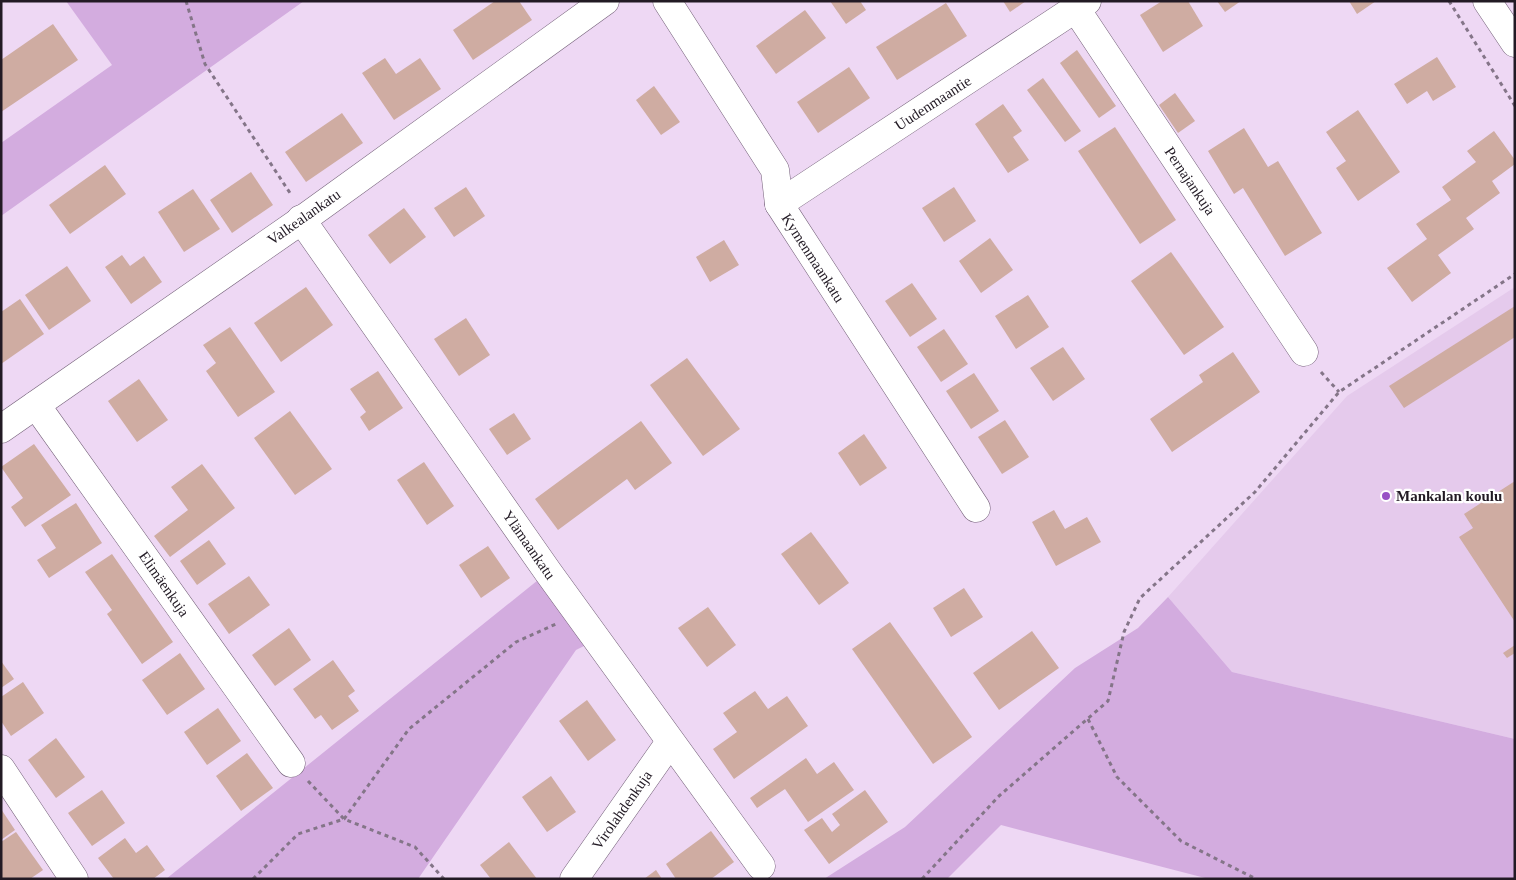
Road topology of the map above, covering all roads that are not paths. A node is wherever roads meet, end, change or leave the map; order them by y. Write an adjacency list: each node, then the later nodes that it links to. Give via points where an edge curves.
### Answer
1 (605, 1): 7 (street, Valkealankatu)
2 (667, 1): 6 (street, Kymenmaankatu, via 775,170)
3 (1487, 1): 5 (street)
4 (1081, 5): 6 (street, Uudenmaantie); 8 (street, Pernajankuja)
5 (1515, 43)
6 (779, 204): 11 (street, Kymenmaankatu)
7 (304, 218): 9 (street, Valkealankatu); 12 (street, Ylämaankatu)
8 (1304, 352)
9 (36, 405): 10 (street, Valkealankatu); 13 (street, Elimäenkuja)
10 (1, 429)
11 (976, 508)
12 (670, 742): 15 (street, Ylämaankatu); 17 (street, Virolahdenkuja)
13 (291, 763)
14 (1, 769): 16 (street)
15 (761, 866)
16 (74, 879)
17 (574, 879)

